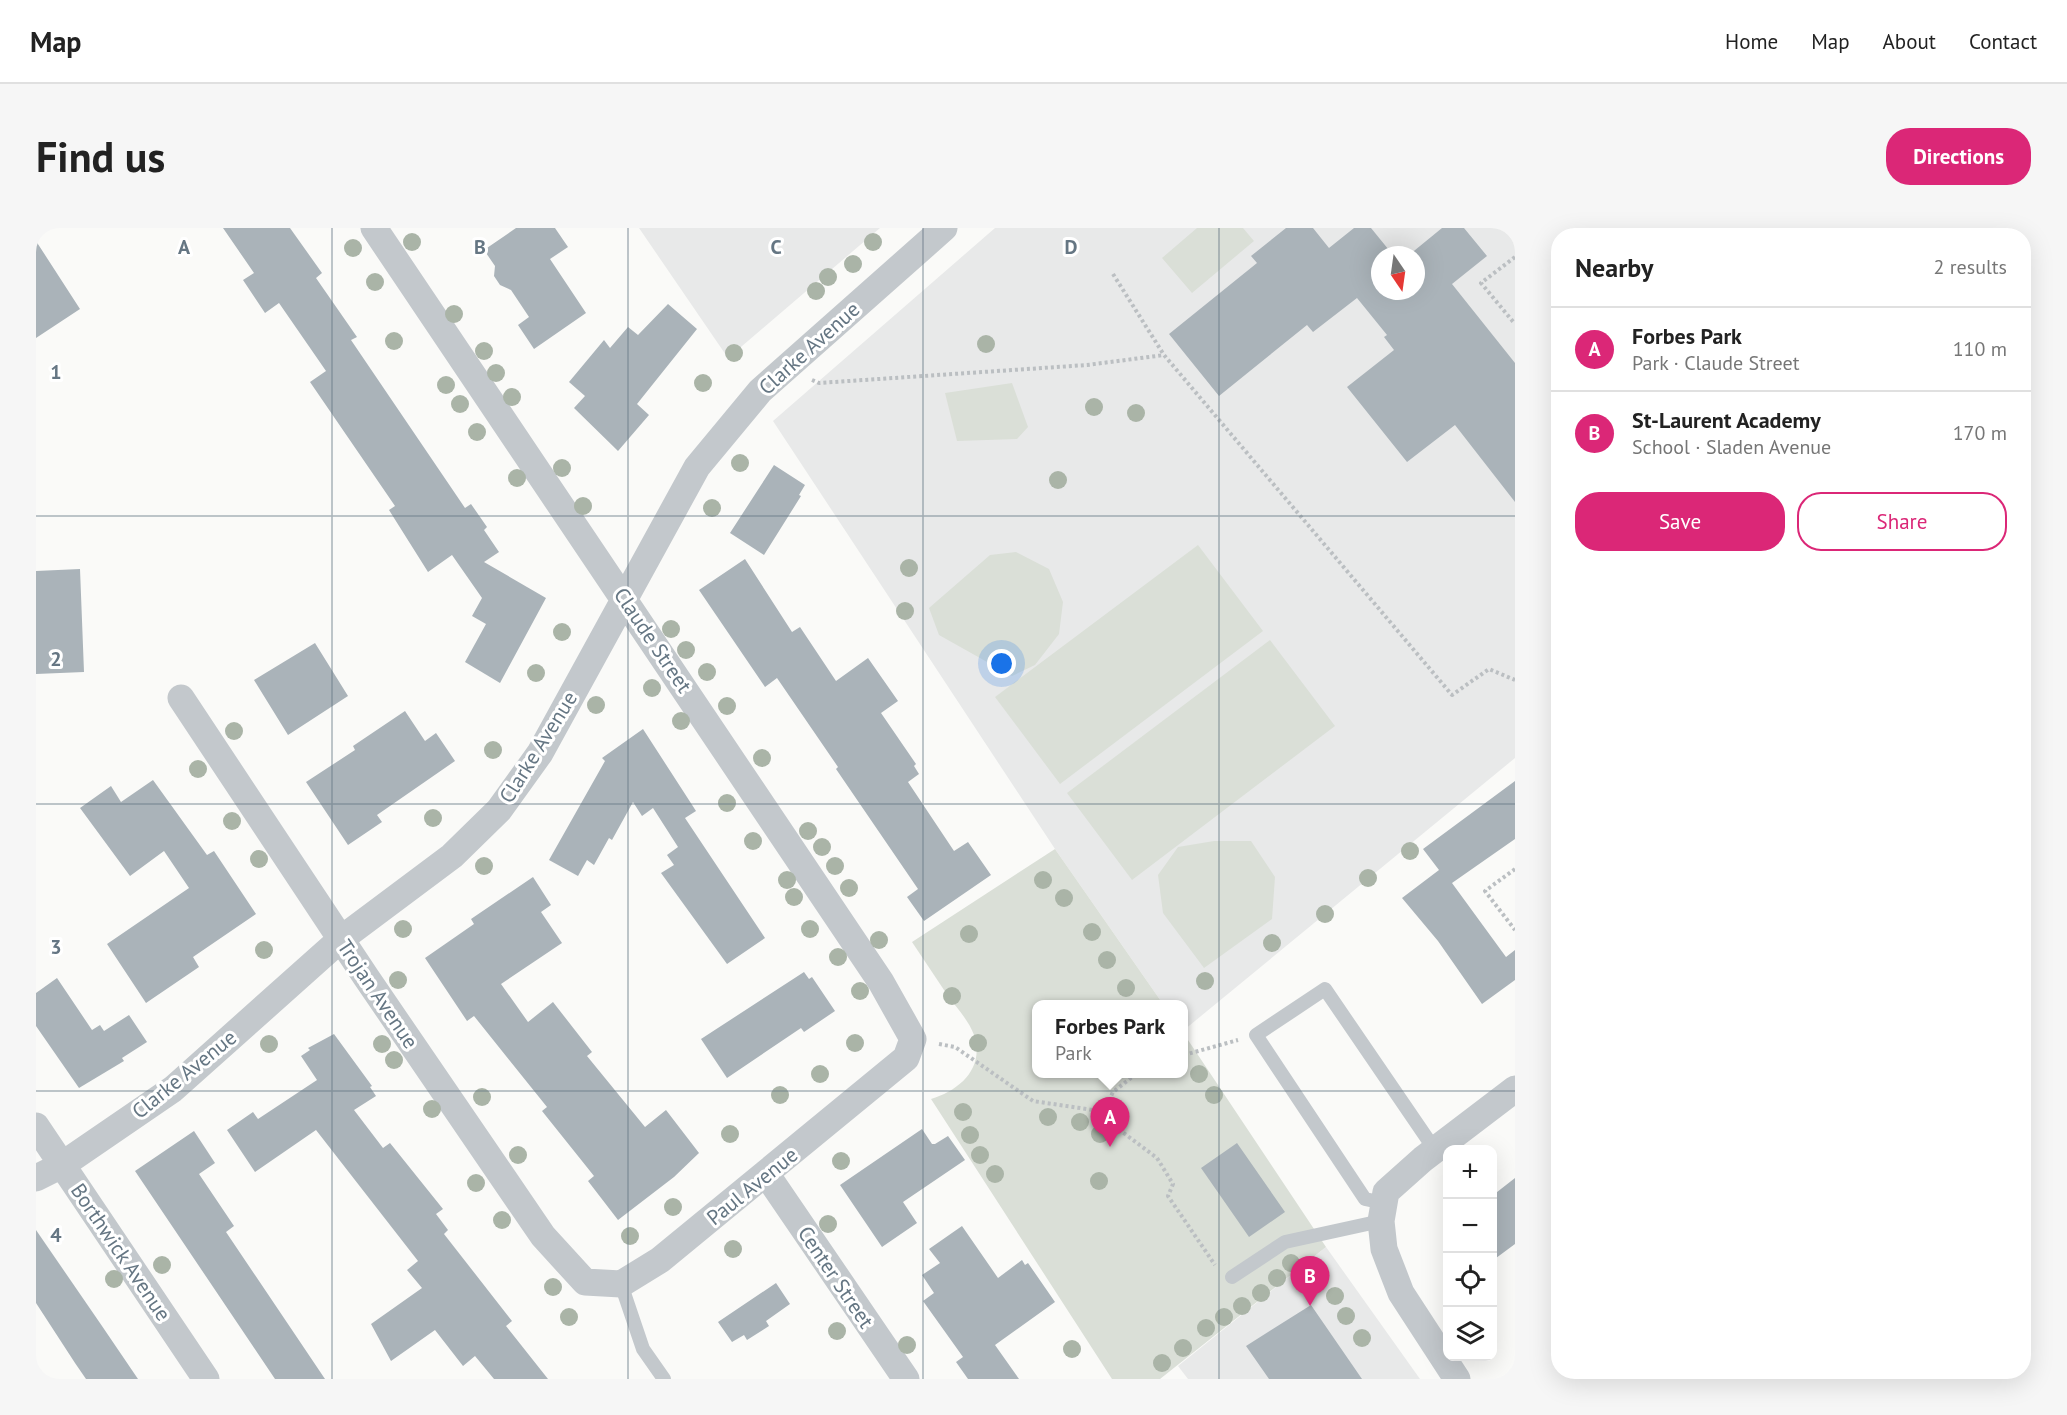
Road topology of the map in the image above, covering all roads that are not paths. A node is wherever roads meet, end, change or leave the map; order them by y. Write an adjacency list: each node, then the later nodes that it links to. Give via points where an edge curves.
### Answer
1 (374, 228): 3 (street, Claude Street)
2 (944, 228): 3 (street, Clarke Avenue, via 760,391 698,466)
3 (624, 597): 5 (street, Clarke Avenue, via 540,753 499,810 452,856); 6 (street, Claude Street, via 881,982)
4 (181, 698): 5 (street, Trojan Avenue)
5 (342, 939): 10 (street, Clarke Avenue, via 173,1089); 15 (street, Trojan Avenue, via 543,1236 585,1282)
6 (909, 1048): 11 (street, Paul Avenue)
7 (1515, 1089): 9 (street)
8 (36, 1125): 10 (street, Borthwick Avenue)
9 (1435, 1150): 13 (street, via 1386,1192); 13 (lane, via 1325,989 1256,1035 1365,1199)
10 (62, 1165): 12 (street, Clarke Avenue); 16 (street, Borthwick Avenue)
11 (766, 1175): 15 (street, Paul Avenue, via 660,1260); 18 (street, Center Street)
12 (36, 1178)
13 (1382, 1212): 14 (lane, via 1285,1242); 19 (street, via 1384,1249 1401,1293)
14 (1232, 1277)
15 (621, 1284): 17 (lane, via 643,1349)
16 (206, 1379)
17 (664, 1379)
18 (906, 1379)
19 (1457, 1379)

